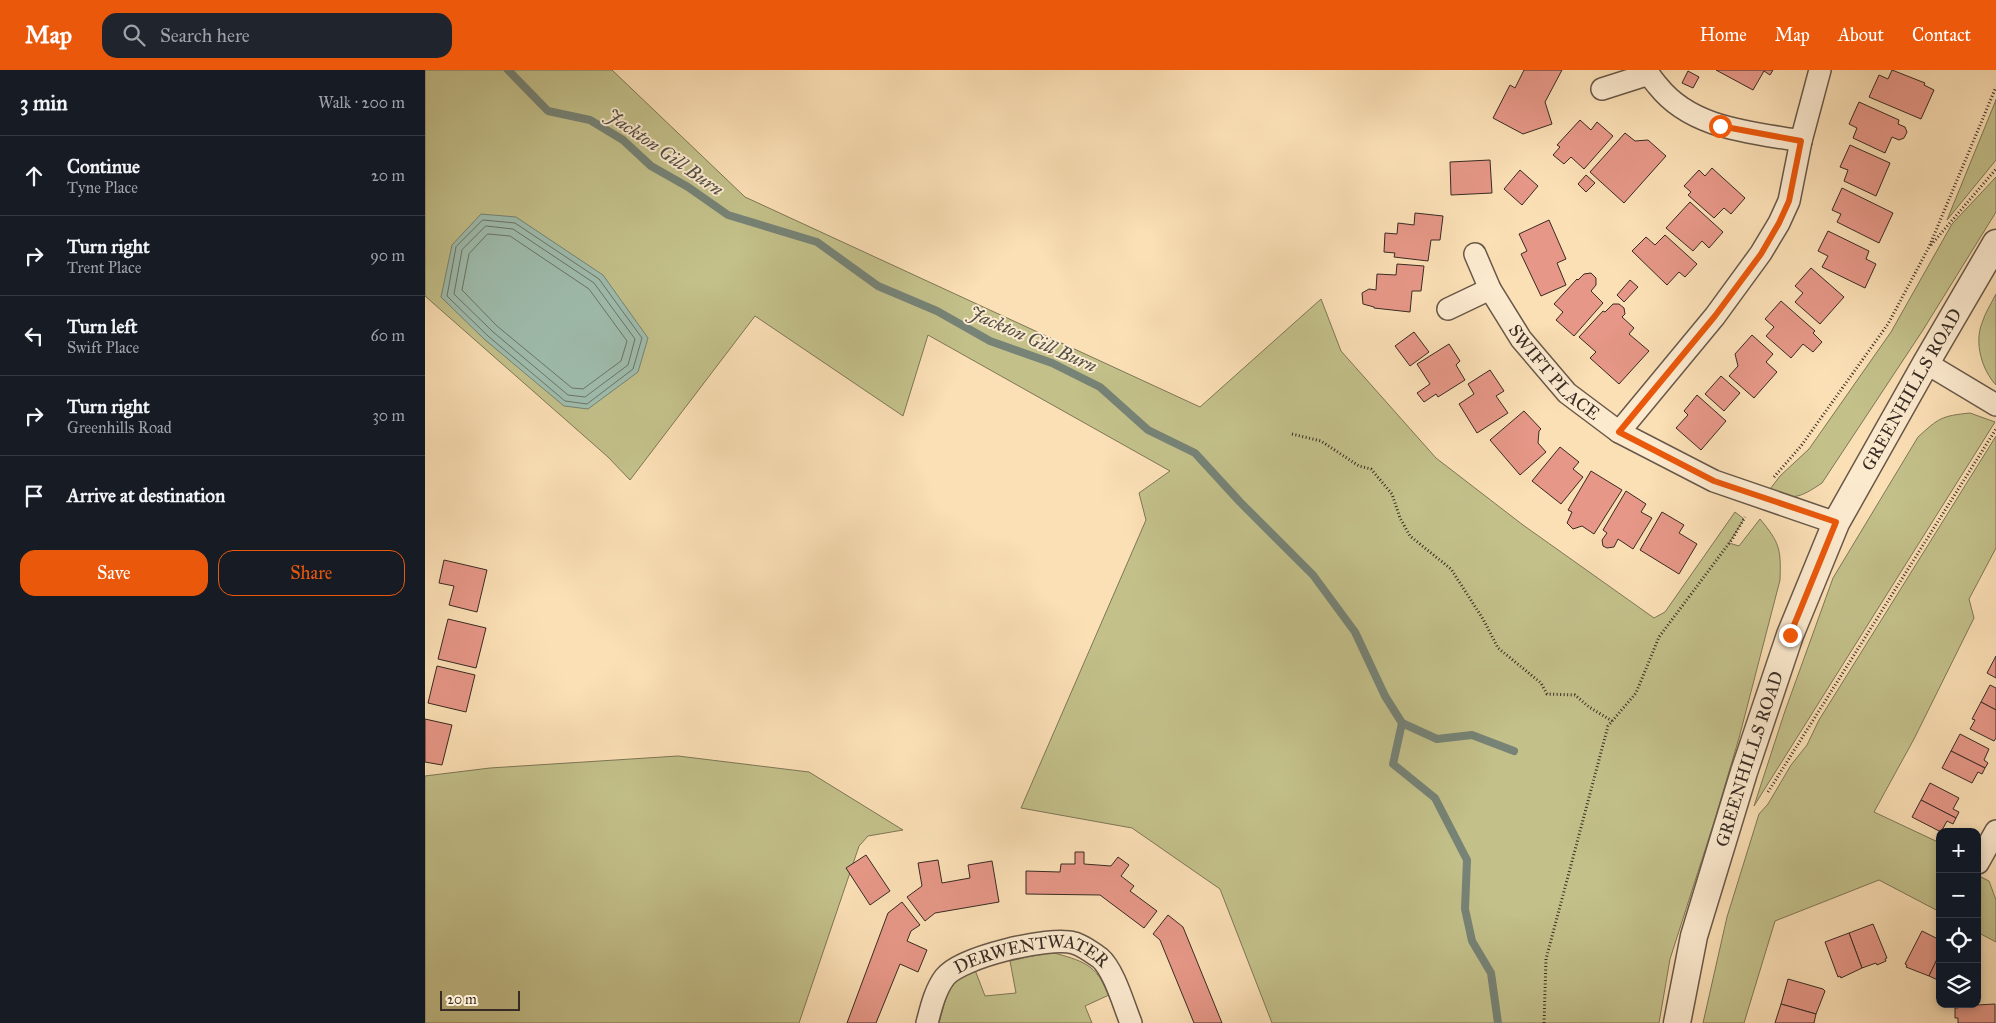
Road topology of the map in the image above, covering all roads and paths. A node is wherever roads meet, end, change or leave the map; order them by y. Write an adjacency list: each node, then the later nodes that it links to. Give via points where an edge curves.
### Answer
1 (1820, 70): 5 (street)
2 (1648, 72): 4 (street); 5 (street, via 1669,99 1686,111 1720,126)
3 (1996, 87): 8 (path)
4 (1602, 89)
5 (1801, 141): 15 (street, via 1789,201 1761,254 1715,316)
6 (1996, 169): 8 (path)
7 (1996, 243): 12 (street, GREENHILLS ROAD)
8 (1929, 248): 17 (path, via 1888,324 1801,446)
9 (1475, 254): 10 (street, SWIFT PLACE)
10 (1490, 289): 11 (street); 15 (street, SWIFT PLACE, via 1521,339 1567,394)
11 (1448, 309)
12 (1926, 362): 13 (street); 18 (street, GREENHILLS ROAD)
13 (1996, 405)
14 (1996, 429): 20 (path)
15 (1619, 432): 17 (street, SWIFT PLACE, via 1714,481)
16 (1293, 434): 19 (path, via 1321,441 1359,466 1371,469 1392,494 1410,536 1451,569 1498,648 1541,683 1547,694 1575,695)
17 (1758, 496): 18 (street, SWIFT PLACE); 19 (path, via 1733,538 1659,637 1636,693)
18 (1836, 522): 26 (street, GREENHILLS ROAD, via 1790,635 1744,772 1694,936)
19 (1612, 721): 25 (path, via 1607,726 1546,959)
20 (1764, 798)
21 (1996, 831): 22 (street)
22 (1981, 858)
23 (927, 1023): 24 (street, DERWENTWATER, via 934,998 954,969 969,961 1033,943 1060,942 1075,943 1101,959 1109,968)
24 (1131, 1023)
25 (1544, 1023)
26 (1677, 1023)

